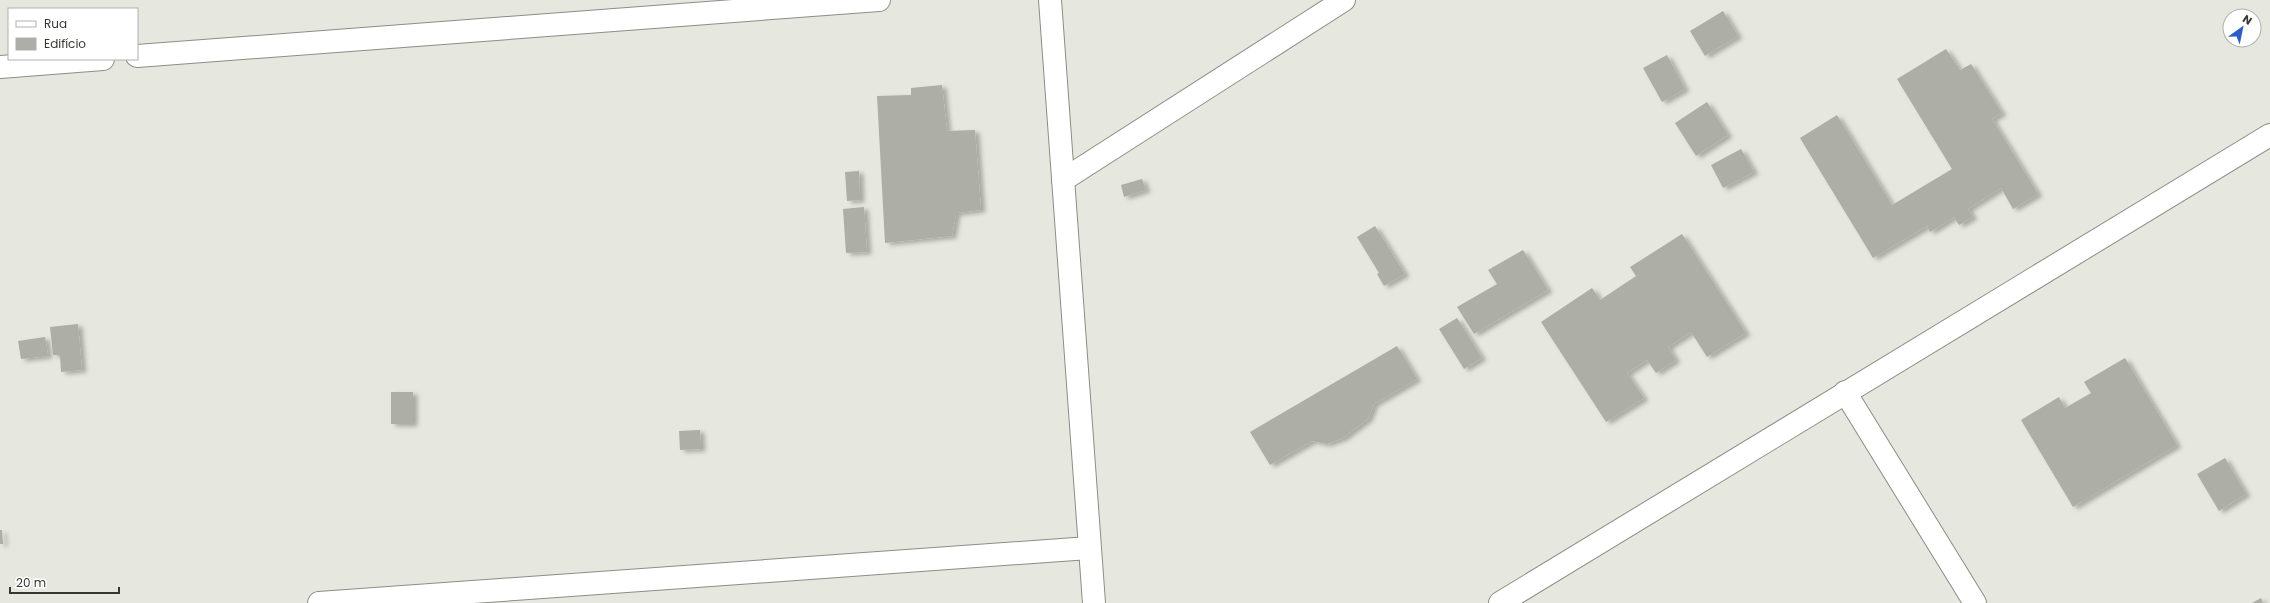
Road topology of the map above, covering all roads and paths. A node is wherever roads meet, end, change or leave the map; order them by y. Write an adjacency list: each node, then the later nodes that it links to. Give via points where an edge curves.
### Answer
1 (879, 0): 4 (street)
2 (1050, 0): 8 (street)
3 (1344, 0): 8 (street)
4 (138, 56)
5 (90, 60): 6 (street)
6 (0, 67)
7 (2270, 135): 9 (street)
8 (1063, 180): 10 (street)
9 (1845, 392): 13 (street); 14 (street)
10 (1089, 548): 11 (street); 12 (street)
11 (319, 603)
12 (1094, 603)
13 (1500, 603)
14 (1975, 603)

